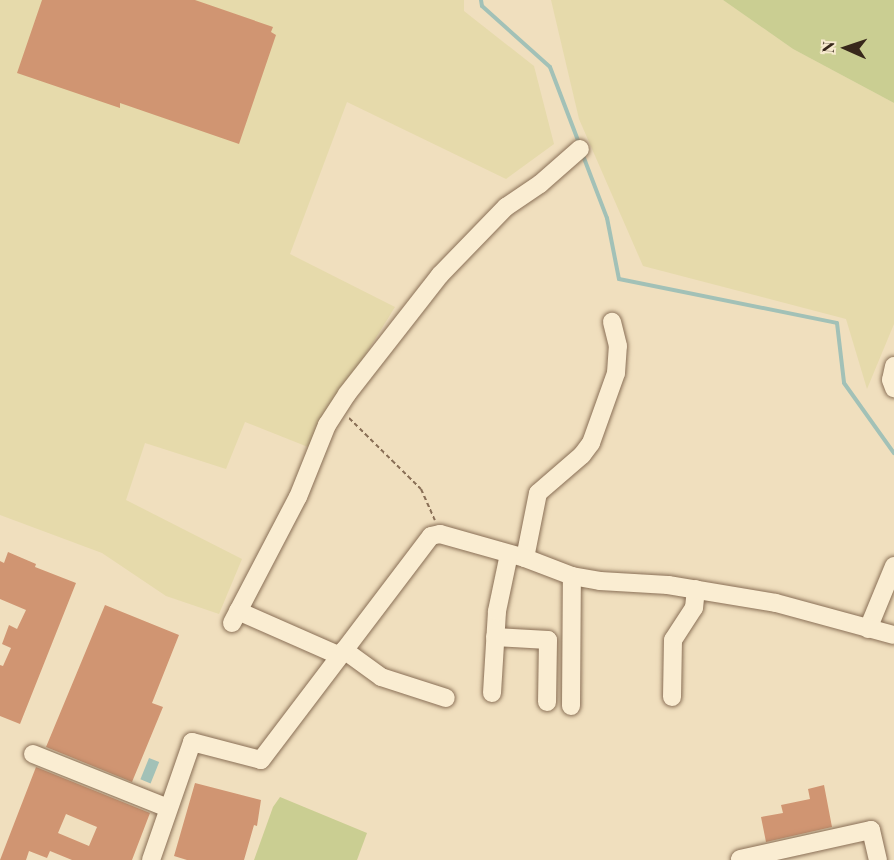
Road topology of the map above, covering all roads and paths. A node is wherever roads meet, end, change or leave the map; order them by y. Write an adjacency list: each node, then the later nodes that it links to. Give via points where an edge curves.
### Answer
1 (580, 149): 5 (street, via 506,207 440,275)
2 (612, 322): 7 (street, via 618,346 613,383 591,442 582,455 538,493)
3 (894, 366): 4 (street)
4 (894, 388)
5 (338, 408): 6 (path, via 369,434 421,489); 14 (street, via 327,425 298,497 235,617)
6 (440, 534): 7 (street); 14 (street, via 431,536)
7 (517, 556): 9 (street); 13 (street, via 497,611)
8 (894, 566): 12 (street)
9 (572, 576): 10 (street); 19 (street)
10 (696, 589): 12 (street, via 776,603); 16 (street, via 694,608 673,640)
11 (894, 597): 12 (street)
12 (881, 632)
13 (495, 637): 15 (street); 18 (street, via 548,640)
14 (342, 653): 17 (street, via 381,677); 21 (street, via 261,760 192,742)
15 (492, 693)
16 (672, 697)
17 (446, 698)
18 (547, 702)
19 (571, 706)
20 (33, 754): 21 (street)
21 (168, 808): 23 (street)
22 (740, 859): 24 (street, via 870,830)
23 (151, 860)
24 (878, 860)

